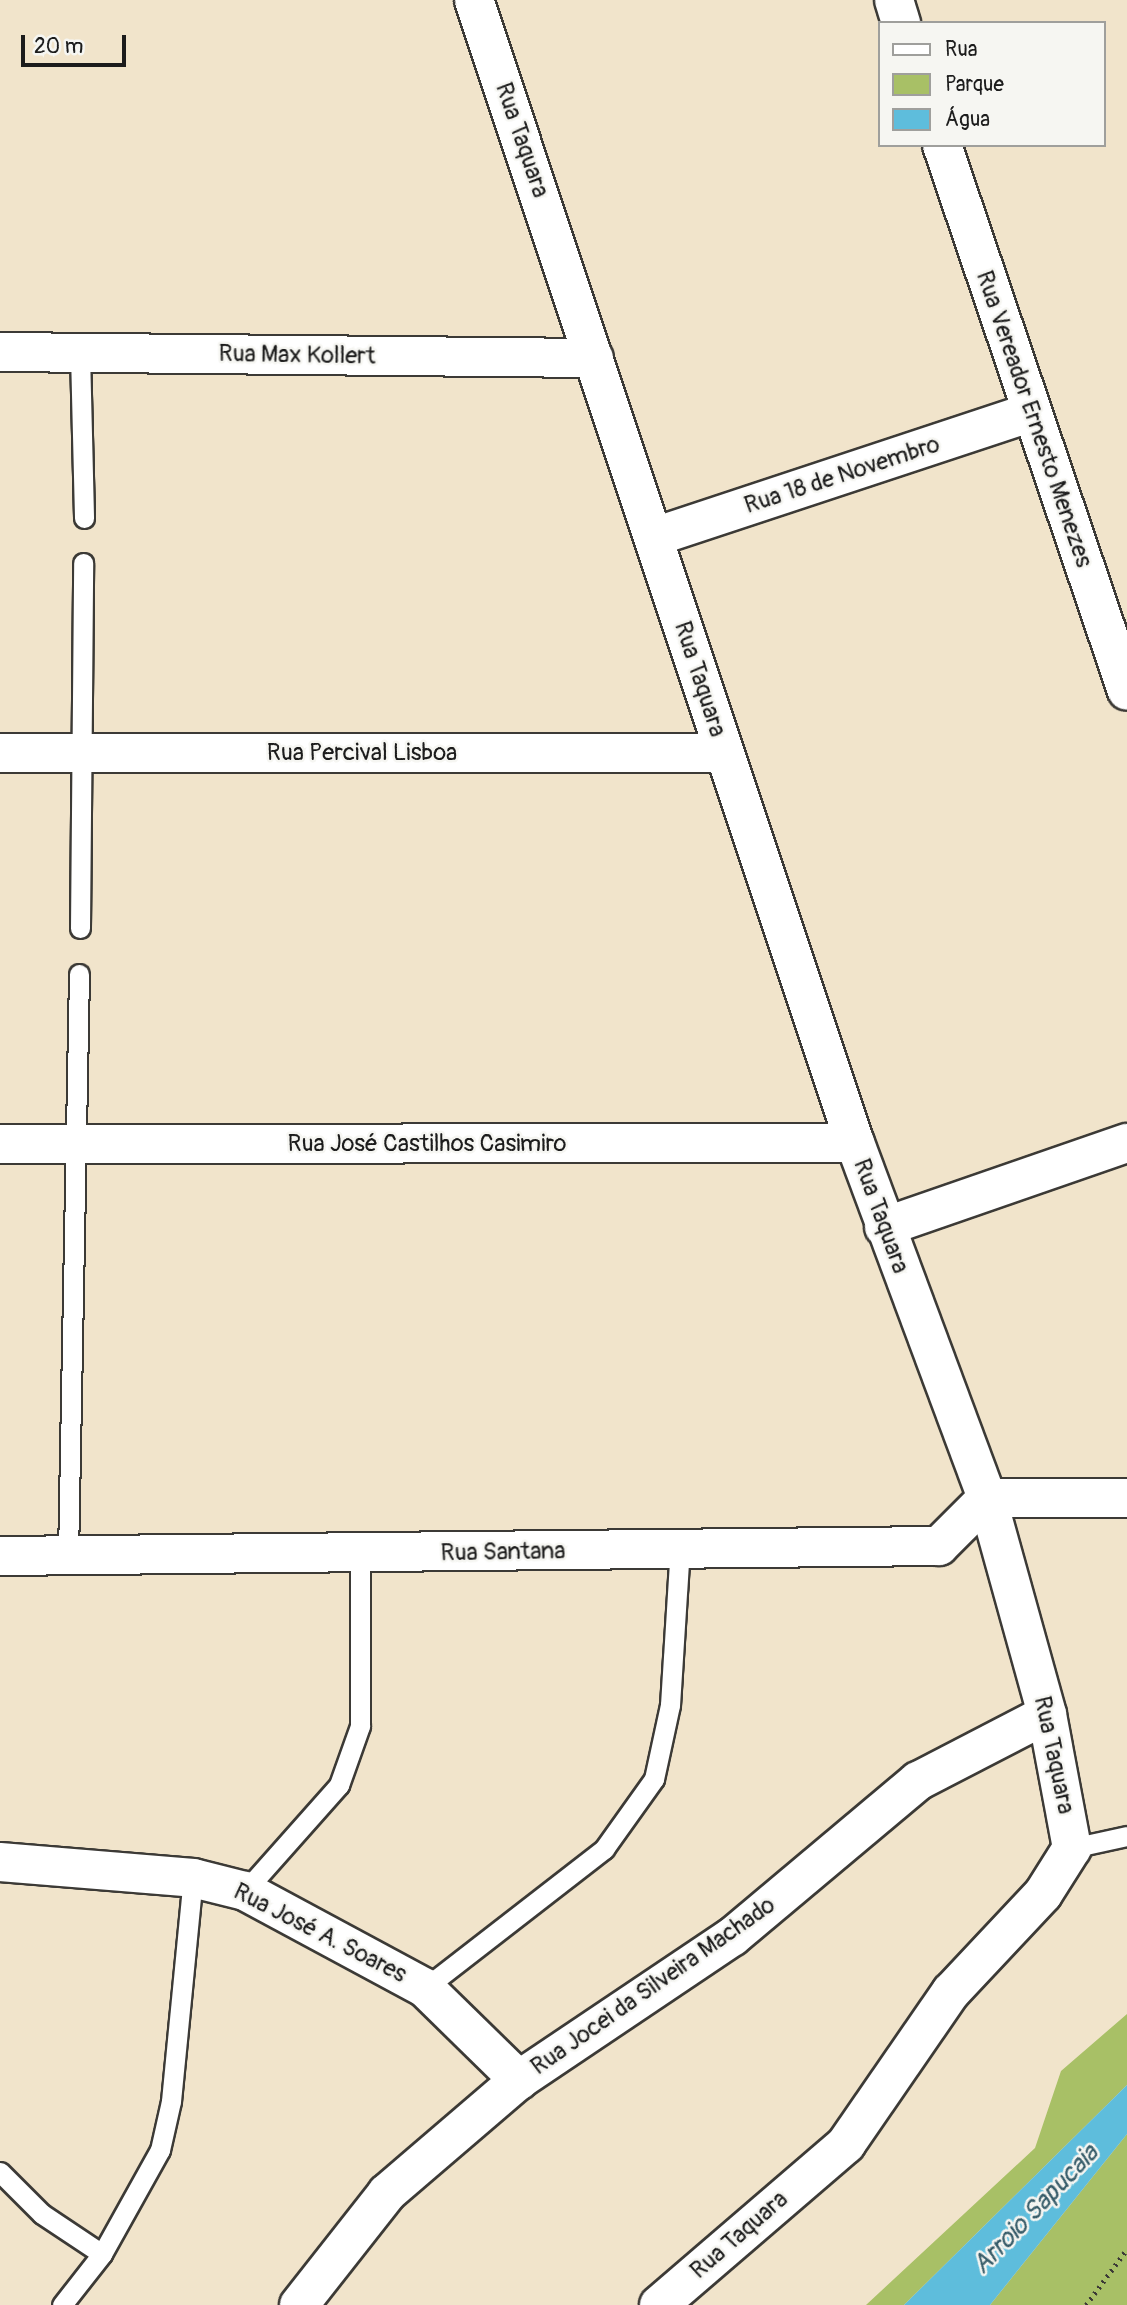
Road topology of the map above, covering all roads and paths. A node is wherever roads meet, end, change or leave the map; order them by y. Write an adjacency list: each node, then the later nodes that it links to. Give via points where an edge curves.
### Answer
1 (474, 0): 7 (street, Rua Taquara)
2 (894, 0): 3 (street)
3 (900, 21)
4 (943, 147): 8 (street, Rua Vereador Ernesto Menezes)
5 (0, 352): 6 (street, Rua Max Kollert)
6 (80, 353): 7 (street, Rua Max Kollert); 9 (lane)
7 (594, 358): 10 (street, Rua Taquara)
8 (1031, 412): 10 (street, Rua 18 de Novembro); 12 (street, Rua Vereador Ernesto Menezes)
9 (84, 517)
10 (654, 537): 13 (street, Rua Taquara)
11 (83, 564): 15 (lane)
12 (1127, 691)
13 (724, 752): 15 (street, Rua Percival Lisboa); 18 (street, Rua Taquara)
14 (0, 753): 15 (street, Rua Percival Lisboa)
15 (84, 754): 16 (lane)
16 (80, 928)
17 (79, 974): 21 (lane)
18 (855, 1143): 21 (street, Rua José Castilhos Casimiro); 22 (street, Rua Taquara)
19 (1127, 1143): 22 (street)
20 (0, 1144): 21 (street, Rua José Castilhos Casimiro)
21 (73, 1144): 28 (lane)
22 (884, 1227): 24 (street, Rua Taquara)
23 (1127, 1497): 24 (street)
24 (987, 1498): 25 (street, Rua Santana, via 939,1546); 29 (street, Rua Taquara)
25 (680, 1548): 26 (street, Rua Santana); 35 (lane, via 670,1705 654,1779 604,1849)
26 (360, 1555): 28 (street, Rua Santana); 34 (lane, via 360,1726 339,1785)
27 (0, 1556): 28 (street, Rua Santana)
28 (68, 1557)
29 (1047, 1714): 31 (street, Rua Taquara); 36 (street, Rua Jocei da Silveira Machado, via 918,1781 732,1937)
30 (1127, 1836): 31 (lane)
31 (1072, 1848): 42 (street, Rua Taquara, via 1043,1894 951,1992 846,2144)
32 (0, 1862): 33 (street, Rua José A. Soares)
33 (193, 1878): 34 (street, Rua José A. Soares); 39 (lane, via 166,2126 160,2150)
34 (245, 1891): 35 (street, Rua José A. Soares)
35 (425, 1988): 36 (street, Rua José A. Soares)
36 (519, 2080): 41 (street, Rua Jocei da Silveira Machado, via 387,2193)
37 (0, 2172): 39 (lane, via 42,2214)
38 (1127, 2249): 43 (path)
39 (102, 2254): 40 (lane)
40 (62, 2305)
41 (299, 2305)
42 (659, 2305)
43 (1086, 2305)

